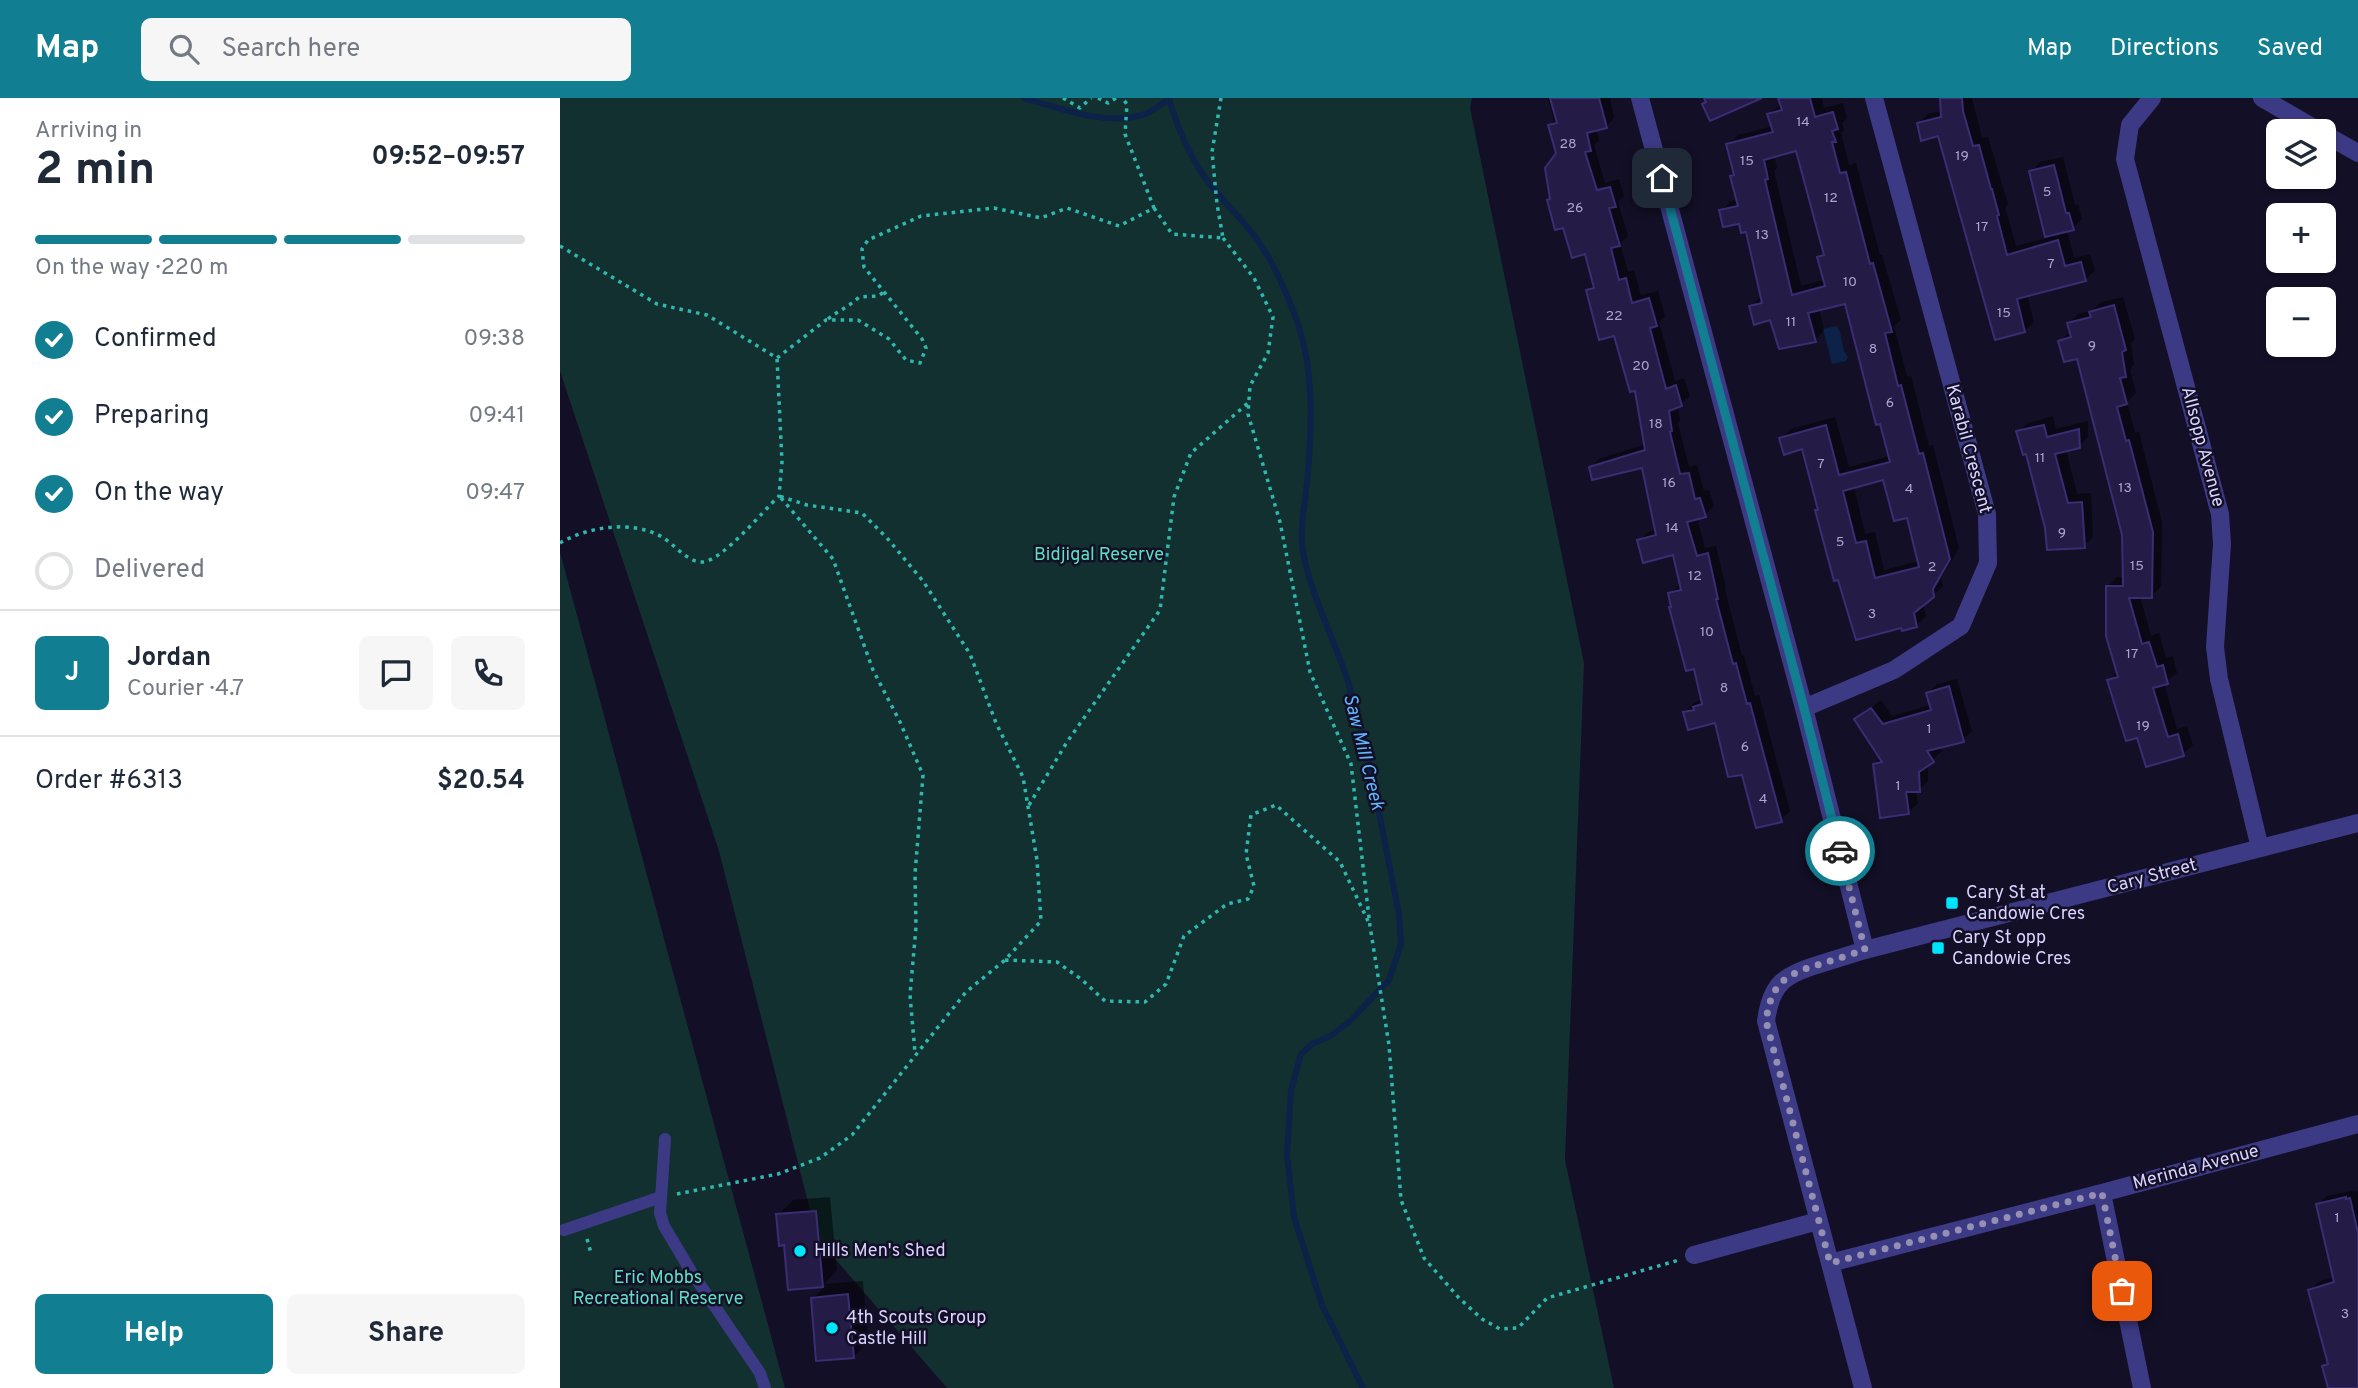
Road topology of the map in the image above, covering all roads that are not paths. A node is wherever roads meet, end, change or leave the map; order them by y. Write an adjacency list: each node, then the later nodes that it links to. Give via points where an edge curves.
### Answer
1 (1640, 98): 8 (street)
2 (1874, 98): 8 (street, Karabil Crescent, via 1987,514 1988,563 1961,626 1894,670)
3 (2152, 98): 10 (street, Allsopp Avenue, via 2130,125 2125,159 2220,514 2215,646)
4 (2262, 98): 5 (street)
5 (2298, 119)
6 (2336, 141): 7 (street)
7 (2358, 153)
8 (1804, 708): 11 (street)
9 (2358, 823): 10 (street, Cary Street)
10 (2260, 848): 11 (street, Cary Street)
11 (1865, 950): 16 (street, Cary Street, via 1793,972 1775,989 1768,1008 1766,1021)
12 (2358, 1124): 14 (street, Merinda Avenue)
13 (665, 1139): 15 (lane)
14 (2102, 1193): 19 (street, Merinda Avenue); 22 (street)
15 (661, 1197): 17 (lane); 20 (lane, via 664,1226 760,1373)
16 (1818, 1221): 18 (street); 19 (street, Cary Street)
17 (564, 1230)
18 (1694, 1255)
19 (1830, 1263): 21 (street, Cary Street)
20 (765, 1388)
21 (1863, 1388)
22 (2143, 1388)

